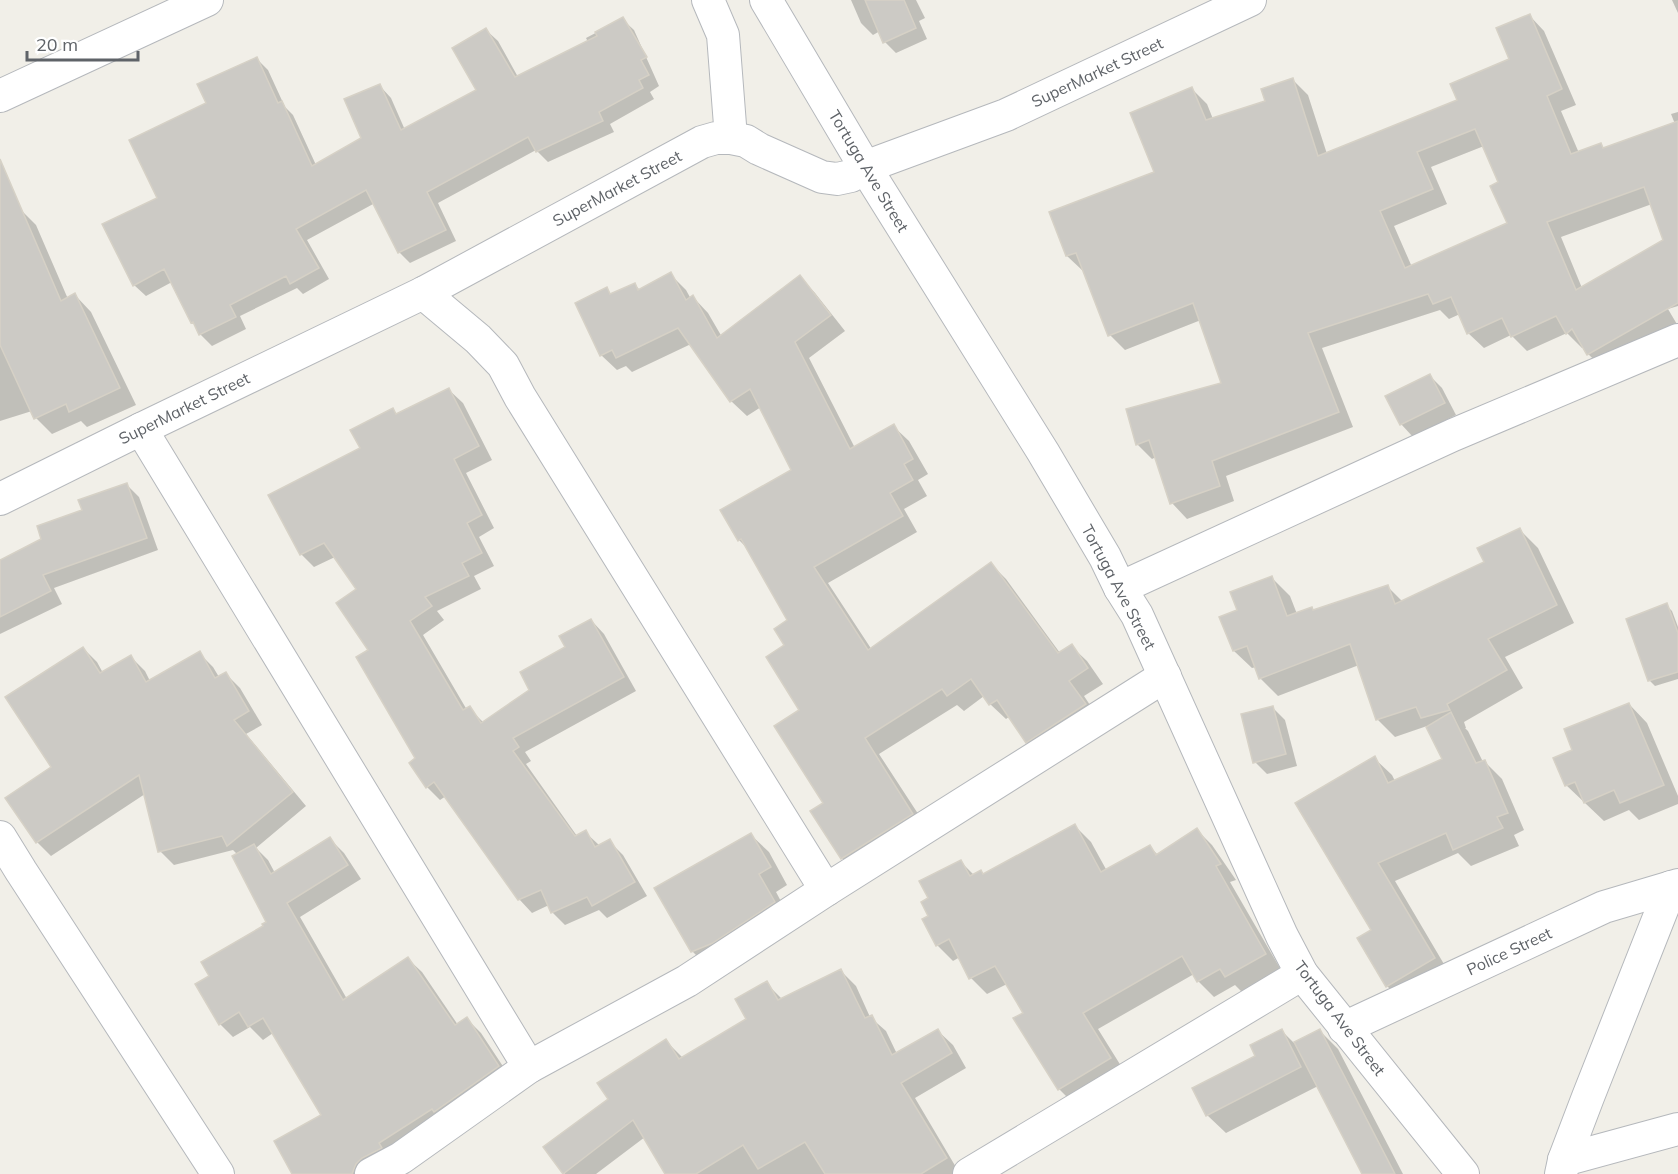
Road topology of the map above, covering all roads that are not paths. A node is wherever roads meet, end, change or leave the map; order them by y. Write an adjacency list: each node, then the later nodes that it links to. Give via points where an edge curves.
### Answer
1 (207, 0): 5 (street)
2 (708, 0): 6 (street, via 723,35)
3 (766, 0): 7 (street, Tortuga Ave Street)
4 (1250, 0): 7 (street, SuperMarket Street, via 1006,115)
5 (0, 96)
6 (731, 138): 7 (street, SuperMarket Street, via 746,141 822,177 851,176); 8 (street, SuperMarket Street, via 702,142)
7 (865, 167): 12 (street, Tortuga Ave Street, via 1043,452)
8 (423, 293): 10 (street, SuperMarket Street); 17 (street, via 503,365)
9 (1678, 340): 12 (street, via 1453,435)
10 (141, 429): 11 (street, SuperMarket Street); 20 (street)
11 (0, 500)
12 (1120, 588): 13 (street, Tortuga Ave Street)
13 (1165, 676): 17 (street); 18 (street, Tortuga Ave Street)
14 (0, 837): 15 (street)
15 (10, 879): 23 (street)
16 (1674, 886): 19 (street, Police Street, via 1604,907); 22 (street)
17 (826, 890): 20 (street, via 687,981)
18 (1302, 974): 19 (street, Tortuga Ave Street); 25 (street)
19 (1344, 1028): 26 (street, Tortuga Ave Street)
20 (529, 1067): 24 (street, via 401,1158)
21 (1678, 1129): 22 (street)
22 (1562, 1167)
23 (218, 1174)
24 (371, 1174)
25 (969, 1174)
26 (1463, 1174)

